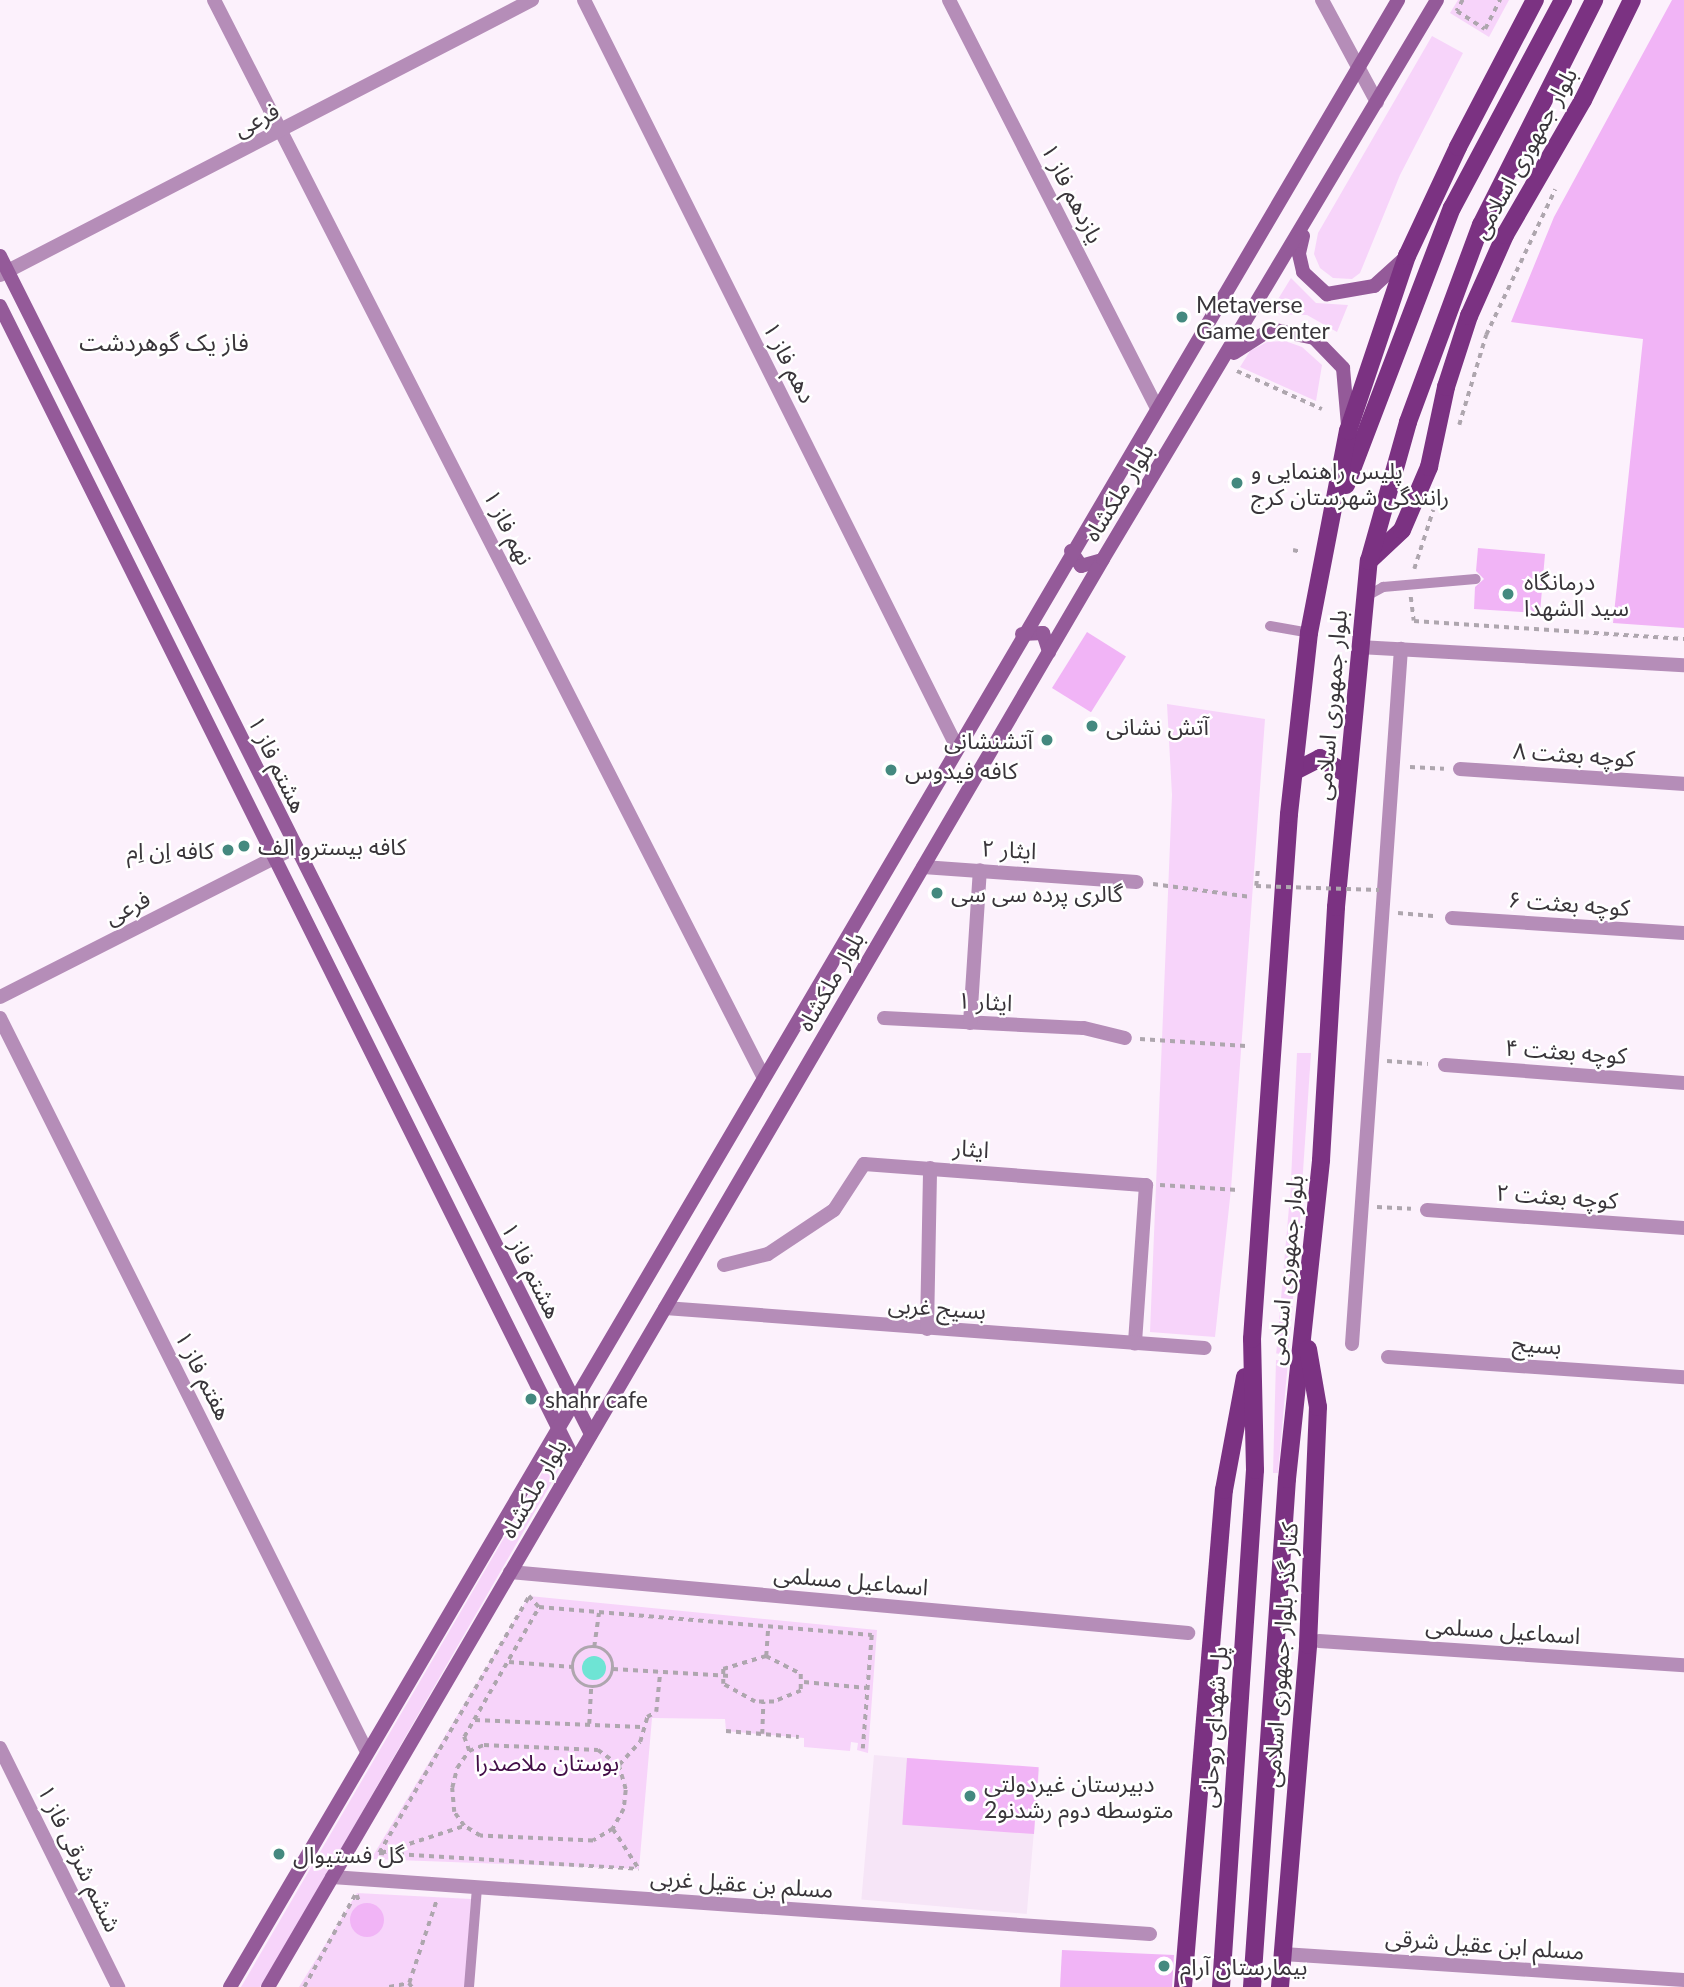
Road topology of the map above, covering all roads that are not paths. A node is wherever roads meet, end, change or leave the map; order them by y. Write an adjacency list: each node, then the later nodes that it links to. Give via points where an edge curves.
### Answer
1 (214, 0): 14 (street, نهم فاز ۱)
2 (532, 0): 14 (street, فرعی)
3 (584, 0): 36 (street, دهم فاز ۱)
4 (949, 0): 21 (street, یازدهم فاز ۱)
5 (1322, 0): 12 (street)
6 (1398, 0): 12 (main road, بلوار ملکشاه)
7 (1437, 0): 13 (main road, بلوار ملکشاه)
8 (1535, 0): 17 (main road, بلوار جمهوری اسلامی)
9 (1563, 0): 23 (main road, via 1452,208)
10 (1594, 0): 26 (main road, via 1481,225 1408,422)
11 (1632, 0): 26 (main road, بلوار جمهوری اسلامی, via 1583,100 1505,235 1469,316 1446,387 1429,467 1402,530)
12 (1357, 68): 13 (street); 21 (main road, بلوار ملکشاه)
13 (1377, 102): 15 (main road, بلوار ملکشاه)
14 (281, 131): 18 (street, فرعی); 54 (street, نهم فاز ۱)
15 (1305, 225): 17 (main road, via 1300,264 1309,281 1327,294 1374,286); 20 (main road, بلوار ملکشاه)
16 (0, 256): 18 (main road, هشتم فاز ۱)
17 (1407, 256): 22 (main road, بلوار جمهوری اسلامی)
18 (4, 273): 41 (main road, هشتم فاز ۱)
19 (0, 306): 42 (main road, هشتم فاز ۱)
20 (1227, 358): 22 (main road, via 1270,329 1314,338 1343,368); 25 (main road, بلوار ملکشاه)
21 (1156, 406): 24 (main road, بلوار ملکشاه)
22 (1348, 431): 23 (main road, بلوار جمهوری اسلامی)
23 (1325, 539): 30 (main road, بلوار جمهوری اسلامی)
24 (1071, 551): 25 (main road, via 1081,566); 31 (main road, بلوار ملکشاه)
25 (1103, 559): 34 (main road, بلوار ملکشاه)
26 (1369, 561): 28 (main road, بلوار جمهوری اسلامی)
27 (1476, 579): 28 (lane, via 1382,587)
28 (1365, 597): 32 (main road, بلوار جمهوری اسلامی)
29 (1270, 626): 30 (lane)
30 (1309, 633): 38 (main road, بلوار جمهوری اسلامی)
31 (1022, 634): 34 (main road, via 1043,632); 36 (main road, بلوار ملکشاه)
32 (1359, 647): 33 (street); 39 (main road, بلوار جمهوری اسلامی)
33 (1401, 649): 35 (street); 65 (street)
34 (1049, 652): 43 (main road, بلوار ملکشاه)
35 (1684, 665)
36 (956, 745): 54 (main road, بلوار ملکشاه)
37 (1460, 769): 40 (street, کوچه بعثت ۸)
38 (1295, 771): 39 (main road, via 1320,758); 63 (main road, بلوار جمهوری اسلامی)
39 (1347, 774): 61 (main road, بلوار جمهوری اسلامی)
40 (1684, 783)
41 (294, 848): 42 (street, فرعی); 69 (main road, هشتم فاز ۱)
42 (275, 859): 48 (street, فرعی); 70 (main road, هشتم فاز ۱)
43 (923, 867): 44 (street, ایثار ۲); 60 (main road, بلوار ملکشاه)
44 (980, 870): 45 (street, ایثار ۲); 51 (street)
45 (1136, 882)
46 (1452, 918): 47 (street, کوچه بعثت ۶)
47 (1684, 933)
48 (0, 997)
49 (0, 1018): 79 (street, هفتم فاز ۱)
50 (884, 1018): 51 (street, ایثار ۱)
51 (970, 1023): 52 (street, ایثار ۱, via 1084,1028)
52 (1125, 1038)
53 (1444, 1065): 55 (street, کوچه بعثت ۴)
54 (763, 1076): 69 (main road, بلوار ملکشاه)
55 (1684, 1083)
56 (930, 1168): 59 (street, ایثار, via 864,1164 834,1210 768,1254); 62 (street); 64 (street, ایثار, via 1146,1185)
57 (1427, 1210): 58 (street, کوچه بعثت ۲)
58 (1684, 1228)
59 (724, 1265)
60 (665, 1308): 62 (street, بسیج غربی); 71 (main road, بلوار ملکشاه)
61 (1304, 1327): 83 (main road, کنار گذر بلوار جمهوری اسلامی, via 1318,1407 1308,1645); 91 (main road, بلوار جمهوری اسلامی, via 1287,1479)
62 (928, 1329): 64 (street, بسیج غربی)
63 (1252, 1339): 73 (main road, بلوار جمهوری اسلامی); 89 (main road, via 1224,1490)
64 (1135, 1344): 66 (street, بسیج غربی)
65 (1352, 1344)
66 (1205, 1348)
67 (1388, 1357): 68 (street, بسیج)
68 (1684, 1377)
69 (574, 1403): 70 (main road, بلوار ملکشاه); 71 (main road, هشتم فاز ۱)
70 (558, 1431): 72 (main road, هشتم فاز ۱); 79 (main road, بلوار ملکشاه)
71 (591, 1434): 72 (main road, بلوار ملکشاه)
72 (575, 1462): 74 (main road, بلوار ملکشاه)
73 (1255, 1470): 90 (main road, پل شهدای روحانی)
74 (510, 1572): 75 (street, اسماعیل مسلمی); 80 (main road, بلوار ملکشاه)
75 (1188, 1633)
76 (1319, 1641): 77 (street, اسماعیل مسلمی)
77 (1684, 1665)
78 (0, 1748): 85 (street, ششم شرقی فاز ۱)
79 (367, 1752): 86 (main road, بلوار ملکشاه)
80 (332, 1877): 81 (street, مسلم بن عقیل غربی); 87 (main road, بلوار ملکشاه)
81 (477, 1888): 82 (street, مسلم بن عقیل غربی); 88 (lane)
82 (1150, 1934)
83 (1283, 1954): 84 (street, مسلم ابن عقیل شرقی); 92 (main road, کنار گذر بلوار جمهوری اسلامی)
84 (1684, 1980)
85 (118, 1987)
86 (230, 1987)
87 (268, 1987)
88 (469, 1987)
89 (1183, 1987)
90 (1221, 1987)
91 (1252, 1987)
92 (1280, 1987)

